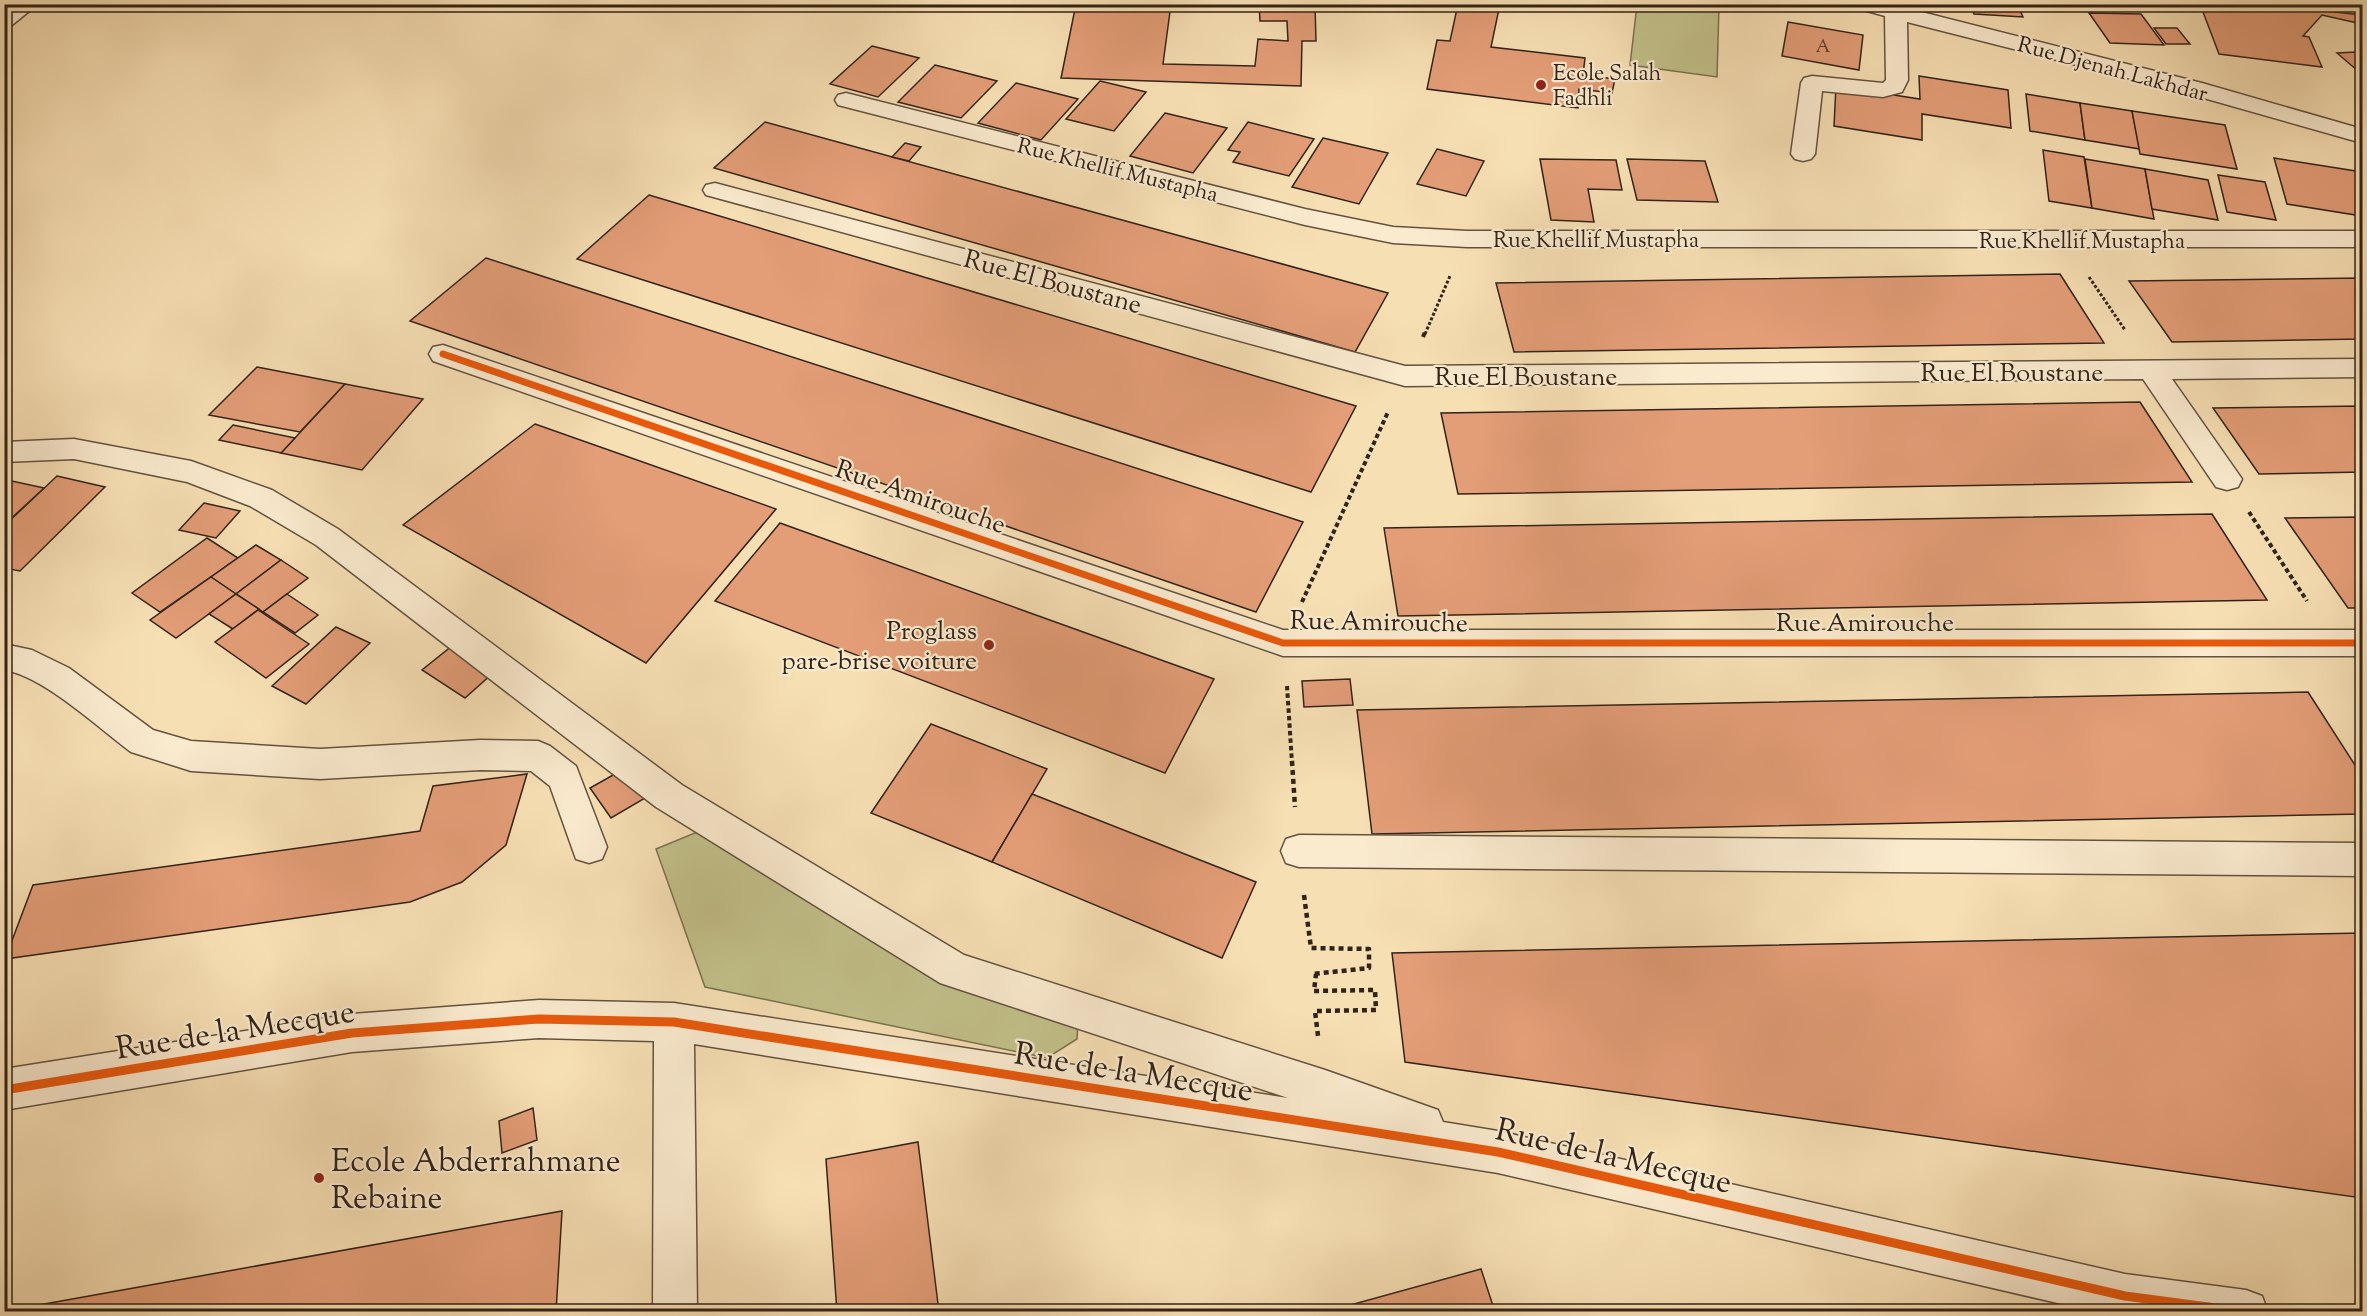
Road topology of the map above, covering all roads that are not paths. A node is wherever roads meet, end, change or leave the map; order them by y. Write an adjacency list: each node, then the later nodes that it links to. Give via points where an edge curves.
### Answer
1 (28, 4): 4 (street)
2 (1863, 4): 3 (street, Rue Djenah Lakhdar)
3 (1896, 12): 6 (street, Rue Djenah Lakhdar, via 2194,88); 7 (street, via 1894,87 1883,90 1812,83)
4 (4, 20)
5 (846, 100): 9 (street, Rue Khellif Mustapha, via 1393,236)
6 (2362, 136)
7 (1803, 154)
8 (715, 190): 12 (street, Rue El Boustane, via 1405,376)
9 (2362, 239)
10 (443, 354): 15 (street, Rue Amirouche, via 1283,643)
11 (2362, 368): 12 (street, Rue El Boustane)
12 (2152, 371): 14 (street)
13 (4, 452): 22 (street, via 74,449 191,471 261,498 327,537 669,796 954,970 1325,1090)
14 (2227, 479)
15 (2349, 643)
16 (4, 657): 17 (street, via 20,659 57,678 143,741 190,756 320,764 538,756 564,777)
17 (589, 847)
18 (1299, 851): 19 (street)
19 (2362, 860)
20 (674, 1022): 21 (street, Rue de la Mecque, via 539,1019 352,1033); 22 (street, Rue de la Mecque); 23 (street)
21 (4, 1090)
22 (1498, 1152): 24 (street, Rue de la Mecque, via 2125,1296)
23 (675, 1311)
24 (2246, 1311)

